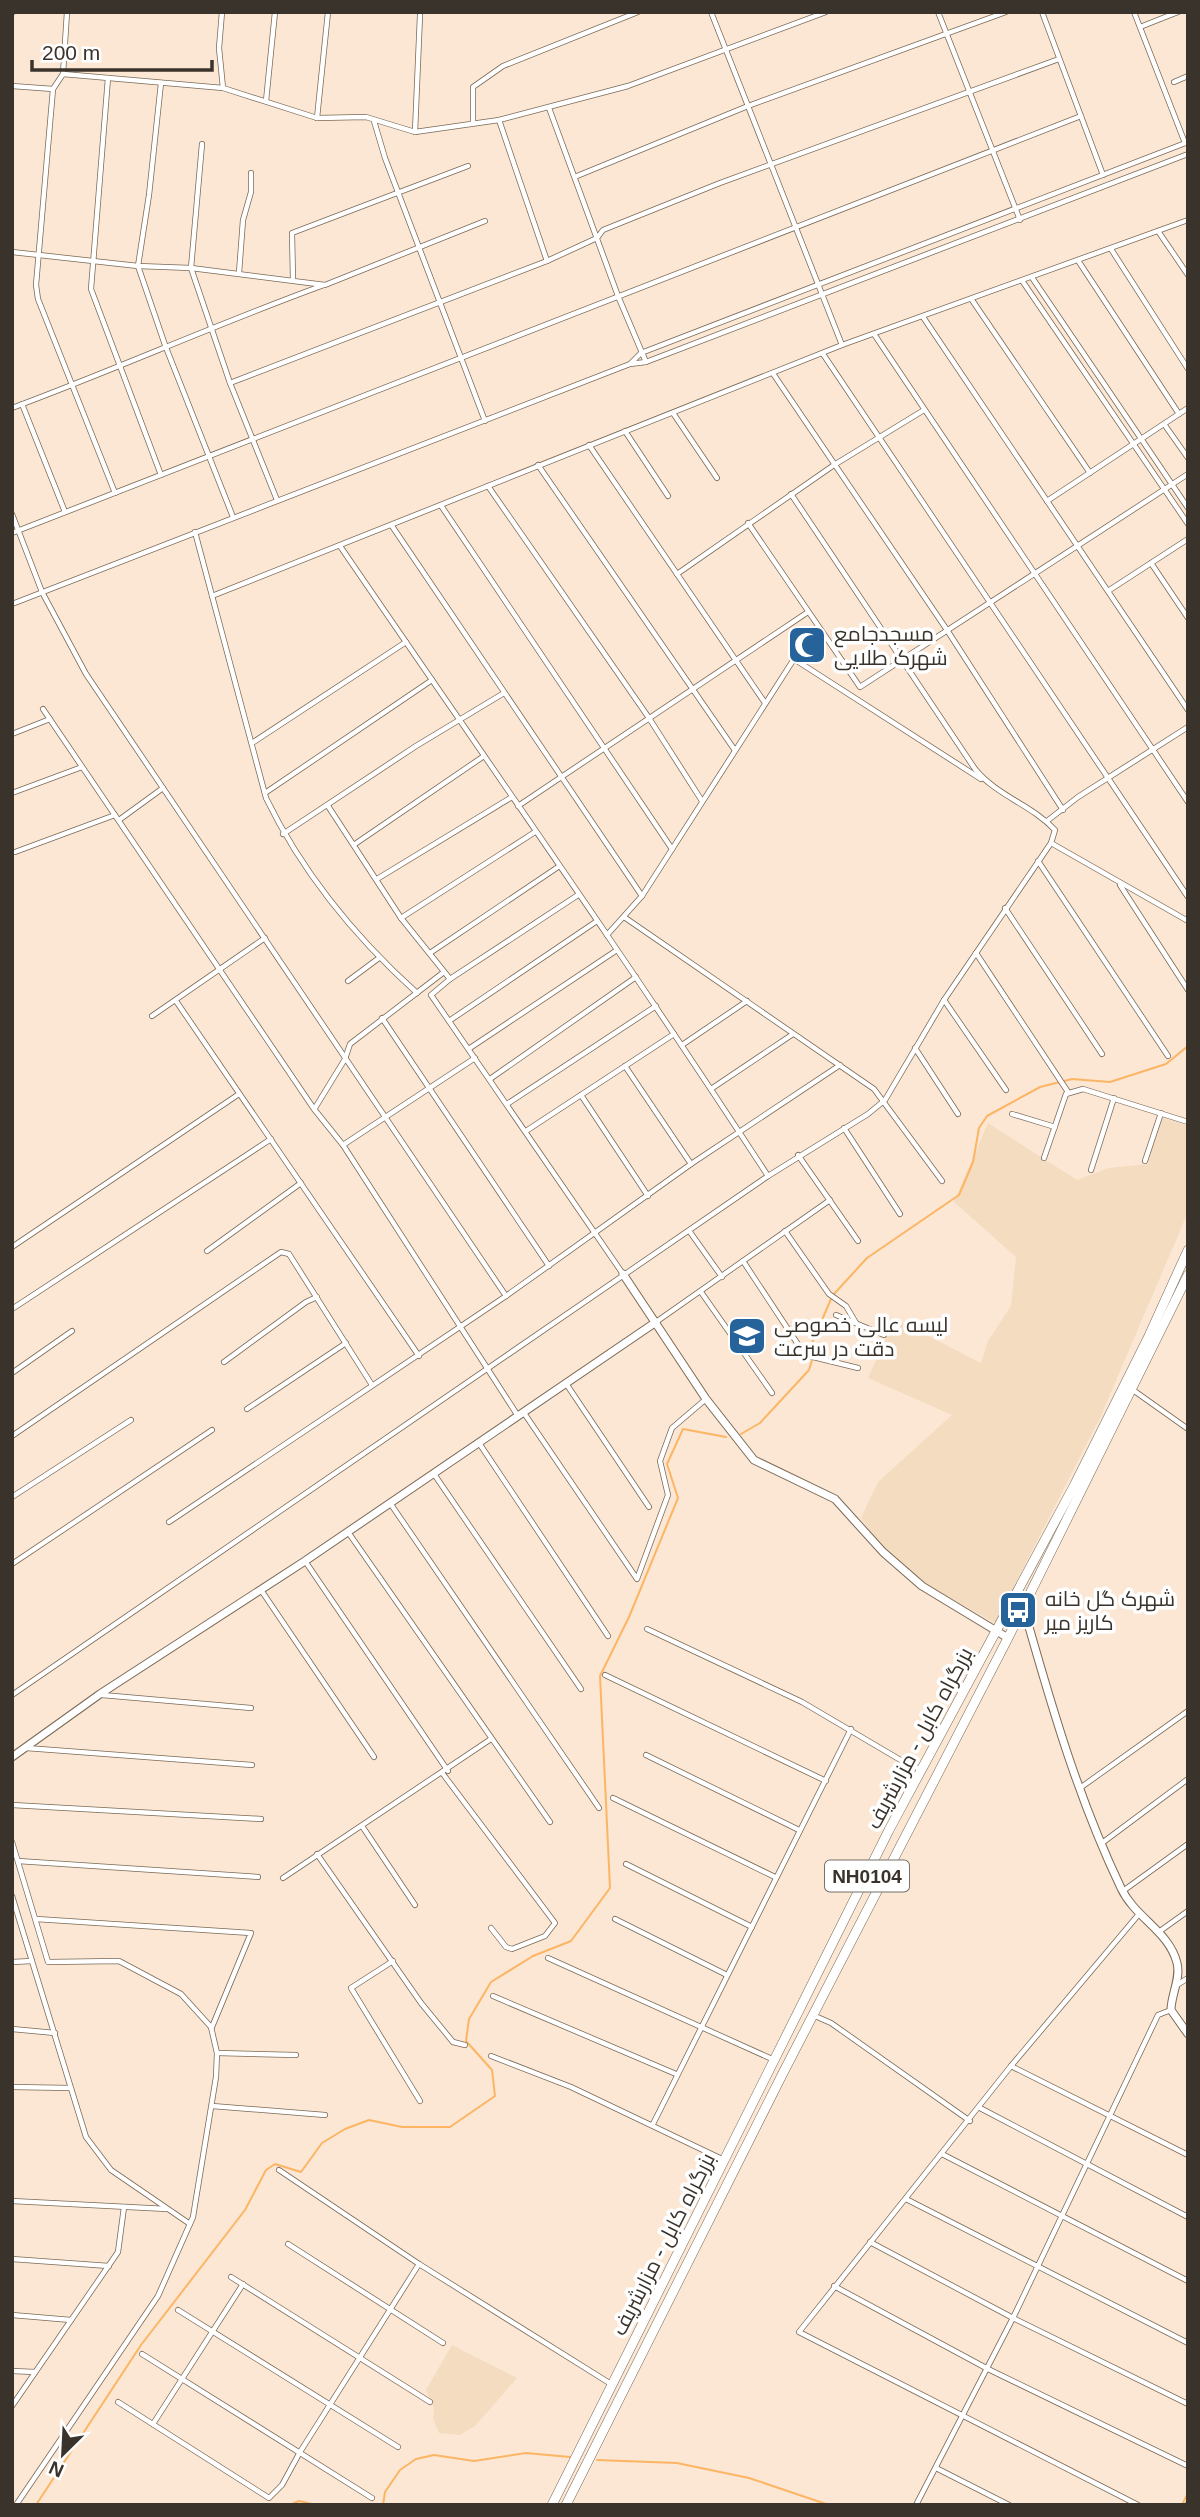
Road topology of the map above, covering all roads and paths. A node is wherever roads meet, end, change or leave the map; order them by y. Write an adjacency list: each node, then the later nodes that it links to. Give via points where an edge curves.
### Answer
1 (67, 12): 18 (street)
2 (222, 12): 24 (street)
3 (275, 12): 27 (street)
4 (328, 12): 31 (street)
5 (638, 12): 34 (street, via 488,75 472,87)
6 (710, 12): 16 (street)
7 (825, 12): 16 (street)
8 (938, 12): 15 (street)
9 (1006, 12): 15 (street)
10 (1041, 12): 17 (street)
11 (1134, 12): 14 (street)
12 (1178, 12): 14 (street)
13 (420, 15): 35 (street)
14 (1140, 27): 36 (street)
15 (947, 35): 26 (street); 28 (street)
16 (725, 47): 28 (street); 29 (street, via 628,86)
17 (1059, 60): 26 (street); 30 (street)
18 (63, 74): 20 (street); 25 (street)
19 (1188, 76): 21 (street)
20 (107, 78): 22 (street); 57 (street)
21 (1174, 82)
22 (161, 83): 24 (street); 60 (street)
23 (12, 86): 25 (street)
24 (223, 88): 27 (street)
25 (53, 89): 56 (street)
26 (970, 94): 38 (street); 40 (street)
27 (267, 101): 31 (street)
28 (748, 106): 40 (street); 44 (street)
29 (550, 108): 33 (street); 44 (street)
30 (1081, 116): 38 (street); 43 (street)
31 (317, 118): 32 (street)
32 (374, 120): 35 (street); 45 (street)
33 (499, 120): 34 (street); 58 (street)
34 (473, 122): 35 (street)
35 (415, 132)
36 (1186, 142): 43 (street)
37 (202, 144): 61 (street)
38 (991, 151): 46 (street); 50 (street)
39 (1188, 154): 47 (street)
40 (771, 164): 50 (street); 52 (street, via 603,230)
41 (468, 166): 45 (street)
42 (251, 173): 62 (street)
43 (1103, 175): 46 (street)
44 (577, 176): 52 (street)
45 (398, 191): 53 (street); 65 (street, via 292,233)
46 (1015, 209): 47 (street); 68 (street)
47 (1020, 220): 70 (street)
48 (1188, 220): 51 (street)
49 (485, 221): 53 (street)
50 (795, 227): 68 (street); 69 (street)
51 (1158, 231): 54 (street); 63 (street)
52 (597, 238): 58 (street); 69 (street)
53 (419, 247): 67 (street); 72 (street)
54 (1111, 249): 59 (street); 84 (street)
55 (12, 252): 56 (street)
56 (38, 254): 57 (street); 87 (street, via 38,299)
57 (91, 260): 60 (street); 83 (street, via 93,302)
58 (547, 261): 72 (street)
59 (1079, 261): 64 (street); 93 (street)
60 (138, 266): 61 (street); 76 (street)
61 (191, 268): 62 (street); 74 (street)
62 (239, 273): 65 (street)
63 (1188, 275)
64 (1033, 279): 66 (street); 99 (street)
65 (293, 280): 67 (street)
66 (1023, 282): 71 (street); 100 (street)
67 (325, 285): 74 (street)
68 (817, 285): 70 (street); 78 (street)
69 (618, 296): 78 (street); 80 (street)
70 (821, 296): 77 (street); 81 (street)
71 (972, 300): 73 (street); 106 (street)
72 (440, 304): 80 (street); 86 (street)
73 (923, 317): 75 (street); 117 (street)
74 (210, 328): 76 (street); 86 (street)
75 (874, 334): 77 (street); 91 (street)
76 (164, 345): 83 (street); 102 (street)
77 (842, 345): 79 (street)
78 (641, 353): 81 (street); 82 (street)
79 (823, 354): 85 (street); 97 (street)
80 (461, 358): 94 (street); 98 (street)
81 (646, 362): 82 (street)
82 (630, 364): 94 (street)
83 (120, 368): 87 (street); 108 (street)
84 (1188, 369)
85 (774, 375): 92 (street); 105 (street)
86 (230, 383): 98 (street)
87 (72, 386): 88 (street); 113 (street)
88 (22, 404): 89 (street); 120 (street)
89 (12, 408)
90 (1188, 408): 93 (street)
91 (923, 410): 97 (street); 133 (street)
92 (673, 413): 96 (street); 109 (street)
93 (1179, 414): 95 (street)
94 (485, 421): 116 (street)
95 (1164, 424): 99 (street); 103 (street)
96 (625, 431): 101 (street); 115 (street)
97 (877, 436): 105 (street); 138 (street)
98 (253, 439): 102 (street); 116 (street)
99 (1141, 439): 100 (street); 110 (street)
100 (1134, 444): 106 (street); 112 (street)
101 (589, 445): 104 (street); 134 (street)
102 (208, 456): 108 (street); 122 (street)
103 (1188, 458)
104 (538, 465): 111 (street); 147 (street)
105 (834, 465): 114 (street); 142 (street)
106 (1090, 473): 117 (street)
107 (1188, 474): 110 (street)
108 (161, 475): 113 (street)
109 (718, 478)
110 (1171, 485): 112 (street); 119 (street)
111 (488, 486): 118 (street); 152 (street)
112 (1164, 489): 124 (street); 130 (street)
113 (115, 493): 120 (street)
114 (791, 494): 123 (street); 145 (street)
115 (668, 496)
116 (277, 500): 122 (street)
117 (1048, 501): 130 (street)
118 (442, 507): 125 (street); 158 (street)
119 (1188, 508)
120 (65, 512): 126 (street)
121 (12, 514): 126 (street)
122 (233, 517): 127 (street)
123 (748, 523): 134 (street); 140 (street)
124 (1188, 524)
125 (392, 526): 131 (street); 148 (street)
126 (19, 530): 128 (street); 136 (street)
127 (195, 532): 136 (street); 137 (street)
128 (12, 533)
129 (1188, 539): 132 (street)
130 (1077, 545): 133 (street); 135 (street)
131 (340, 546): 137 (street); 143 (street)
132 (1151, 563): 135 (street); 141 (street)
133 (1033, 573): 138 (street); 159 (street)
134 (677, 574): 144 (street)
135 (1108, 591): 151 (street)
136 (41, 592): 139 (street); 166 (street, via 86,674)
137 (212, 596): 157 (street)
138 (989, 600): 142 (street); 164 (street)
139 (12, 604)
140 (808, 612): 144 (street); 145 (street, via 860,687)
141 (1188, 618)
142 (947, 630): 145 (street); 174 (street)
143 (406, 642): 146 (street); 157 (street)
144 (736, 659): 147 (street); 149 (street)
145 (903, 659): 165 (street)
146 (432, 680): 154 (street); 168 (street)
147 (694, 691): 152 (street); 160 (street)
148 (504, 693): 154 (street); 163 (street)
149 (765, 703): 160 (street); 165 (street, via 794,659)
150 (43, 709): 153 (street)
151 (1188, 710)
152 (649, 718): 158 (street); 170 (street)
153 (50, 719): 156 (street); 162 (street)
154 (460, 721): 161 (street); 172 (street)
155 (1188, 727): 159 (street)
156 (12, 734)
157 (252, 743): 168 (street)
158 (605, 748): 163 (street); 181 (street)
159 (1152, 748): 164 (street); 171 (street)
160 (734, 749): 170 (street)
161 (484, 756): 169 (street); 180 (street)
162 (82, 767): 167 (street); 175 (street)
163 (561, 777): 173 (street); 188 (street)
164 (1108, 777): 174 (street); 189 (street)
165 (985, 782): 176 (street)
166 (163, 788): 175 (street); 196 (street)
167 (12, 793)
168 (265, 793): 178 (street)
169 (512, 797): 173 (street); 185 (street)
170 (702, 801): 181 (street)
171 (1188, 802)
172 (328, 806): 178 (street); 180 (street)
173 (518, 807): 177 (street)
174 (1063, 810): 176 (street)
175 (117, 817): 182 (street); 201 (street)
176 (1047, 821): 179 (street, via 1055,830)
177 (535, 832): 184 (street); 192 (street)
178 (283, 834): 200 (street)
179 (1051, 843): 183 (street); 186 (street)
180 (355, 844): 185 (street)
181 (672, 849): 188 (street)
182 (15, 852)
183 (1038, 861): 190 (street); 221 (street)
184 (558, 867): 187 (street); 198 (street)
185 (377, 879): 192 (street)
186 (1118, 883): 194 (street); 206 (street)
187 (578, 895): 193 (street); 204 (street)
188 (642, 896): 191 (street)
189 (1188, 897)
190 (1005, 908): 199 (street); 220 (street)
191 (624, 917): 195 (street); 210 (street)
192 (401, 918): 198 (street)
193 (597, 921): 195 (street); 214 (street)
194 (1188, 921)
195 (607, 935): 197 (street)
196 (265, 938): 201 (street); 223 (street)
197 (618, 950): 203 (street); 218 (street)
198 (430, 953): 202 (street)
199 (976, 953): 208 (street); 230 (street)
200 (379, 958): 205 (street); 207 (street)
201 (220, 970): 209 (street); 236 (street)
202 (444, 972): 204 (street); 207 (street)
203 (636, 977): 211 (street); 226 (street)
204 (450, 979): 214 (street, via 431,995)
205 (348, 981)
206 (1188, 990)
207 (417, 993): 213 (street)
208 (944, 1000): 219 (street); 229 (street)
209 (176, 1001): 212 (street); 231 (street)
210 (747, 1001): 216 (street); 217 (street)
211 (656, 1006): 215 (street); 235 (street)
212 (152, 1016)
213 (382, 1018): 223 (street, via 350,1044); 227 (street)
214 (449, 1021): 218 (street)
215 (674, 1034): 217 (street); 225 (street)
216 (793, 1034): 224 (street); 228 (street)
217 (682, 1045): 228 (street)
218 (470, 1048): 222 (street)
219 (915, 1048): 234 (street); 238 (street)
220 (1102, 1054)
221 (1168, 1056)
222 (475, 1058): 226 (street); 227 (street)
223 (345, 1059): 236 (street); 240 (street)
224 (839, 1065): 234 (street); 245 (street)
225 (625, 1066): 232 (street); 251 (street)
226 (490, 1079): 235 (street)
227 (430, 1086): 240 (street); 267 (street)
228 (711, 1089): 245 (street)
229 (1006, 1090)
230 (1067, 1090): 233 (street, via 1083,1089); 242 (street)
231 (239, 1094): 246 (street); 263 (street)
232 (581, 1095): 244 (street); 256 (street)
233 (1114, 1098): 237 (street); 252 (street)
234 (885, 1100): 243 (street); 254 (street)
235 (508, 1104): 244 (street)
236 (314, 1109): 247 (street)
237 (1161, 1113): 241 (street); 250 (street)
238 (958, 1114)
239 (1012, 1114): 242 (street)
240 (385, 1115): 247 (street); 273 (street)
241 (1188, 1122)
242 (1055, 1127): 249 (street)
243 (844, 1128): 248 (street); 258 (street)
244 (526, 1131): 260 (street)
245 (740, 1133): 251 (street); 253 (street)
246 (271, 1139): 255 (street); 275 (street)
247 (343, 1145): 279 (street)
248 (799, 1155): 253 (street); 257 (street)
249 (1044, 1158)
250 (1145, 1161)
251 (691, 1164): 256 (street)
252 (1091, 1170)
253 (768, 1176): 261 (street)
254 (942, 1181)
255 (301, 1183): 264 (street); 283 (street)
256 (648, 1196): 260 (street)
257 (830, 1200): 259 (street); 262 (street)
258 (900, 1214)
259 (785, 1231): 266 (street); 278 (street)
260 (595, 1232): 267 (street); 268 (street)
261 (690, 1232): 268 (street); 270 (street)
262 (858, 1241)
263 (12, 1247)
264 (207, 1251)
265 (1188, 1251): 272 (highway, بزرگراه کابل - مزارشریف / NH0104)
266 (743, 1261): 270 (street); 286 (street, via 807,1356)
267 (549, 1265): 273 (street)
268 (624, 1274): 277 (street); 285 (street)
269 (1188, 1276): 272 (highway, بزرگراه کابل - مزارشریف / NH0104)
270 (722, 1278): 271 (street)
271 (701, 1292): 277 (street); 291 (street)
272 (1173, 1294): 290 (highway, بزرگراه کابل - مزارشریف / NH0104); 296 (highway, بزرگراه کابل - مزارشریف / NH0104)
273 (506, 1296): 279 (street)
274 (317, 1297): 282 (street); 284 (street); 299 (street, via 289,1254 281,1251)
275 (12, 1309)
276 (836, 1315): 278 (street)
277 (656, 1322): 289 (street); 292 (street)
278 (856, 1323): 281 (street)
279 (461, 1325): 283 (street); 285 (street)
280 (72, 1331): 287 (street)
281 (884, 1335)
282 (346, 1343): 288 (street); 293 (street)
283 (419, 1356): 288 (street)
284 (224, 1362)
285 (487, 1367): 294 (street); 319 (street)
286 (858, 1368)
287 (12, 1373)
288 (372, 1385): 306 (street)
289 (567, 1385): 294 (street); 305 (street)
290 (1133, 1390): 296 (highway, بزرگراه کابل - مزارشریف / NH0104); 297 (street)
291 (772, 1393)
292 (706, 1399): 294 (street, via 672,1428 660,1461 668,1495 637,1579); 314 (street, via 754,1460 835,1499 883,1552 922,1586)
293 (247, 1409)
294 (521, 1414): 300 (street)
295 (131, 1420): 303 (street)
296 (1110, 1426): 302 (highway, بزرگراه کابل - مزارشریف / NH0104)
297 (1188, 1429)
298 (212, 1430): 309 (street)
299 (12, 1436)
300 (478, 1442): 301 (street); 315 (street)
301 (434, 1474): 304 (street); 318 (street)
302 (1079, 1488): 311 (highway, بزرگراه کابل - مزارشریف / NH0104); 312 (highway, بزرگراه کابل - مزارشریف / NH0104)
303 (12, 1497)
304 (390, 1503): 307 (street); 337 (street)
305 (649, 1507)
306 (169, 1522)
307 (348, 1532): 308 (street); 324 (street)
308 (305, 1561): 310 (street); 331 (street)
309 (12, 1564)
310 (261, 1590): 320 (street); 328 (street)
311 (1008, 1609): 312 (street); 314 (highway, بزرگراه کابل - مزارشریف / NH0104)
312 (1020, 1616): 316 (highway, بزرگراه کابل - مزارشریف / NH0104); 334 (street, via 1029,1627)
313 (647, 1629): 323 (street)
314 (997, 1631): 316 (street); 330 (highway, بزرگراه کابل - مزارشریف / NH0104)
315 (608, 1636)
316 (1008, 1638): 370 (highway, بزرگراه کابل - مزارشریف / NH0104)
317 (605, 1675): 333 (street)
318 (581, 1689)
319 (12, 1695)
320 (100, 1695): 321 (street); 325 (street)
321 (251, 1708)
322 (1188, 1711): 334 (street)
323 (851, 1729): 330 (street); 333 (street)
324 (491, 1739): 331 (street); 339 (street)
325 (26, 1748): 327 (street); 329 (street)
326 (646, 1755): 341 (street)
327 (12, 1757)
328 (374, 1757)
329 (252, 1765)
330 (921, 1769): 380 (highway, بزرگراه کابل - مزارشریف / NH0104)
331 (445, 1772): 340 (street); 359 (street, via 555,1923 545,1936 512,1949)
332 (1188, 1779): 343 (street)
333 (826, 1781): 341 (street)
334 (1079, 1789): 343 (street)
335 (613, 1798): 349 (street)
336 (12, 1805): 338 (street)
337 (599, 1808)
338 (261, 1819)
339 (550, 1822)
340 (362, 1826): 345 (street); 353 (street)
341 (799, 1830): 349 (street)
342 (12, 1842): 346 (street)
343 (1102, 1843): 351 (street)
344 (1188, 1844): 351 (street)
345 (317, 1854): 350 (street); 363 (street)
346 (18, 1861): 348 (street); 356 (street)
347 (626, 1864): 358 (street)
348 (258, 1877)
349 (775, 1877): 358 (street)
350 (283, 1878)
351 (1122, 1891): 355 (street)
352 (12, 1896): 362 (street)
353 (415, 1905)
354 (1188, 1911): 360 (street)
355 (1139, 1914): 360 (street); 381 (street)
356 (36, 1919): 371 (street, via 48,1962 120,1961 181,1994); 371 (street, via 251,1933)
357 (615, 1919): 365 (street)
358 (752, 1927): 365 (street)
359 (491, 1928)
360 (1160, 1931): 367 (street, via 1178,1966)
361 (548, 1958): 372 (street)
362 (33, 1961): 364 (street); 374 (street)
363 (393, 1961): 376 (street, via 453,2042); 385 (street, via 351,1988)
364 (12, 1962)
365 (727, 1975): 372 (street)
366 (1188, 1978): 367 (street)
367 (1174, 1988): 369 (street)
368 (493, 1996): 382 (street)
369 (1171, 2010): 375 (street); 388 (street, via 1158,2015)
370 (815, 2016): 390 (street); 443 (highway, بزرگراه کابل - مزارشریف / NH0104)
371 (211, 2027): 377 (street)
372 (702, 2028): 380 (street); 382 (street)
373 (12, 2029): 374 (street)
374 (55, 2033): 384 (street)
375 (1188, 2034)
376 (465, 2045)
377 (217, 2053): 378 (street); 386 (street)
378 (296, 2055)
379 (491, 2056): 391 (street)
380 (772, 2059): 394 (highway, بزرگراه کابل - مزارشریف / NH0104)
381 (1011, 2066): 387 (street); 388 (street)
382 (676, 2074): 391 (street)
383 (12, 2087): 384 (street)
384 (71, 2088): 400 (street, via 86,2137 111,2170)
385 (420, 2101)
386 (212, 2106): 389 (street); 403 (street)
387 (980, 2108): 390 (street); 395 (street)
388 (1110, 2114): 393 (street); 395 (street)
389 (325, 2115)
390 (970, 2121): 392 (street)
391 (653, 2124): 394 (street)
392 (942, 2154): 397 (street); 401 (street)
393 (1188, 2155)
394 (725, 2161): 428 (highway, بزرگراه کابل - مزارشریف / NH0104)
395 (1086, 2164): 401 (street); 402 (street)
396 (279, 2171): 407 (street)
397 (905, 2199): 404 (street); 409 (street)
398 (12, 2201): 399 (street)
399 (124, 2207): 400 (street); 408 (street, via 121,2243)
400 (167, 2209): 403 (street)
401 (1061, 2217): 409 (street); 411 (street)
402 (1188, 2217)
403 (190, 2224): 441 (street, via 158,2296)
404 (870, 2242): 413 (street); 417 (street)
405 (288, 2244): 414 (street)
406 (12, 2259): 408 (street)
407 (419, 2264): 414 (street); 428 (street)
408 (109, 2266): 418 (street)
409 (1037, 2267): 417 (street); 421 (street)
410 (231, 2277): 412 (street)
411 (1188, 2281)
412 (243, 2284): 419 (street); 423 (street)
413 (834, 2286): 424 (street); 434 (street, via 799,2332)
414 (390, 2309): 420 (street); 423 (street)
415 (178, 2310): 419 (street)
416 (12, 2315): 418 (street)
417 (1013, 2318): 424 (street); 431 (street)
418 (71, 2320): 426 (street)
419 (213, 2332): 427 (street); 432 (street)
420 (443, 2343)
421 (1188, 2343)
422 (142, 2354): 427 (street)
423 (358, 2359): 430 (street); 432 (street)
424 (988, 2369): 434 (street); 438 (street)
425 (12, 2371): 426 (street)
426 (36, 2372): 433 (street)
427 (182, 2379): 435 (street); 437 (street)
428 (611, 2384): 442 (highway, بزرگراه کابل - مزارشریف / NH0104)
429 (118, 2402): 435 (street)
430 (429, 2402)
431 (1188, 2404)
432 (330, 2405): 436 (street); 437 (street)
433 (12, 2406)
434 (962, 2415): 439 (street); 446 (street)
435 (153, 2424): 437 (street, via 269,2498 282,2485)
436 (398, 2447)
437 (300, 2452): 440 (street)
438 (1188, 2466)
439 (936, 2468): 444 (street); 445 (street)
440 (372, 2498)
441 (16, 2505)
442 (552, 2505)
443 (566, 2505)
444 (916, 2505)
445 (1009, 2505)
446 (1138, 2505)

